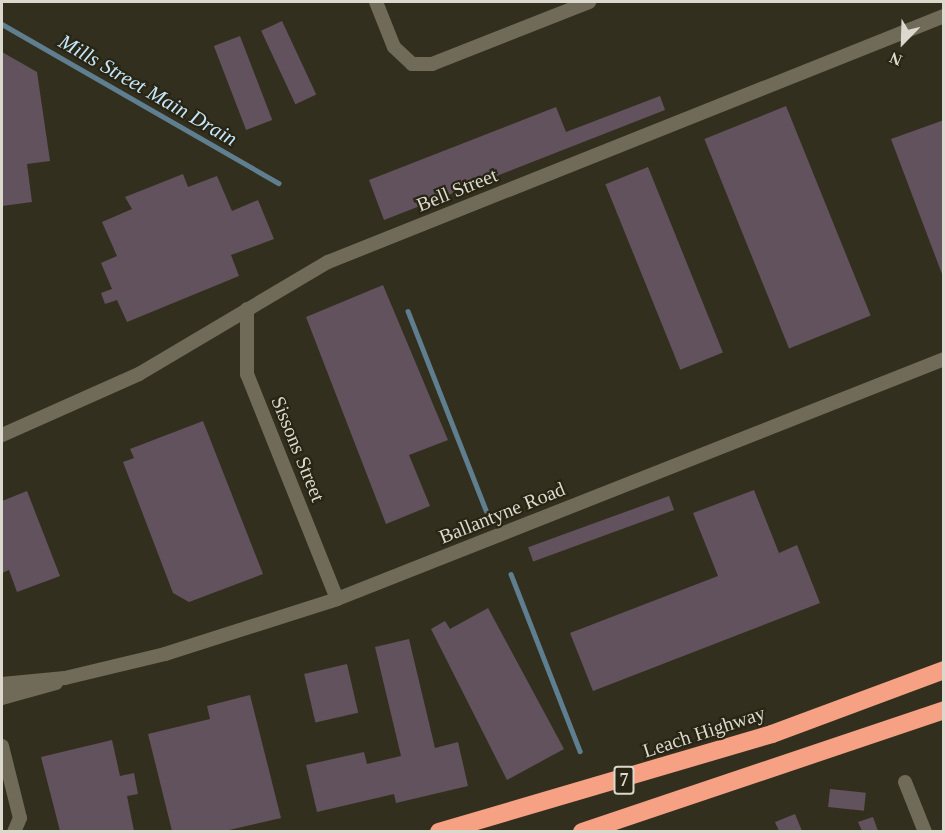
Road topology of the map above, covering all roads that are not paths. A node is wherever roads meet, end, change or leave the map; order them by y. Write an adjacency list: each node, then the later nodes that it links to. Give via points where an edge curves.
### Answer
1 (376, 2): 2 (street, via 394,47 412,64 432,64)
2 (589, 2)
3 (944, 16): 4 (street, Bell Street, via 328,262)
4 (247, 309): 6 (street, Bell Street, via 139,374); 7 (street, Sissons Street, via 247,374)
5 (944, 358): 7 (street, Ballantyne Road)
6 (2, 435)
7 (337, 599): 10 (street, Ballantyne Road, via 207,643)
8 (944, 657): 14 (highway)
9 (944, 670): 14 (highway, Leach Highway / 7)
10 (65, 678): 11 (street, Ballantyne Road); 12 (street, Ballantyne Road)
11 (2, 684)
12 (5, 701)
13 (944, 710): 19 (highway, 7)
14 (806, 721): 18 (highway, Leach Highway / 7, via 592,790)
15 (2, 746): 17 (street)
16 (905, 782): 20 (street)
17 (16, 829)
18 (439, 831)
19 (582, 831)
20 (925, 831)

